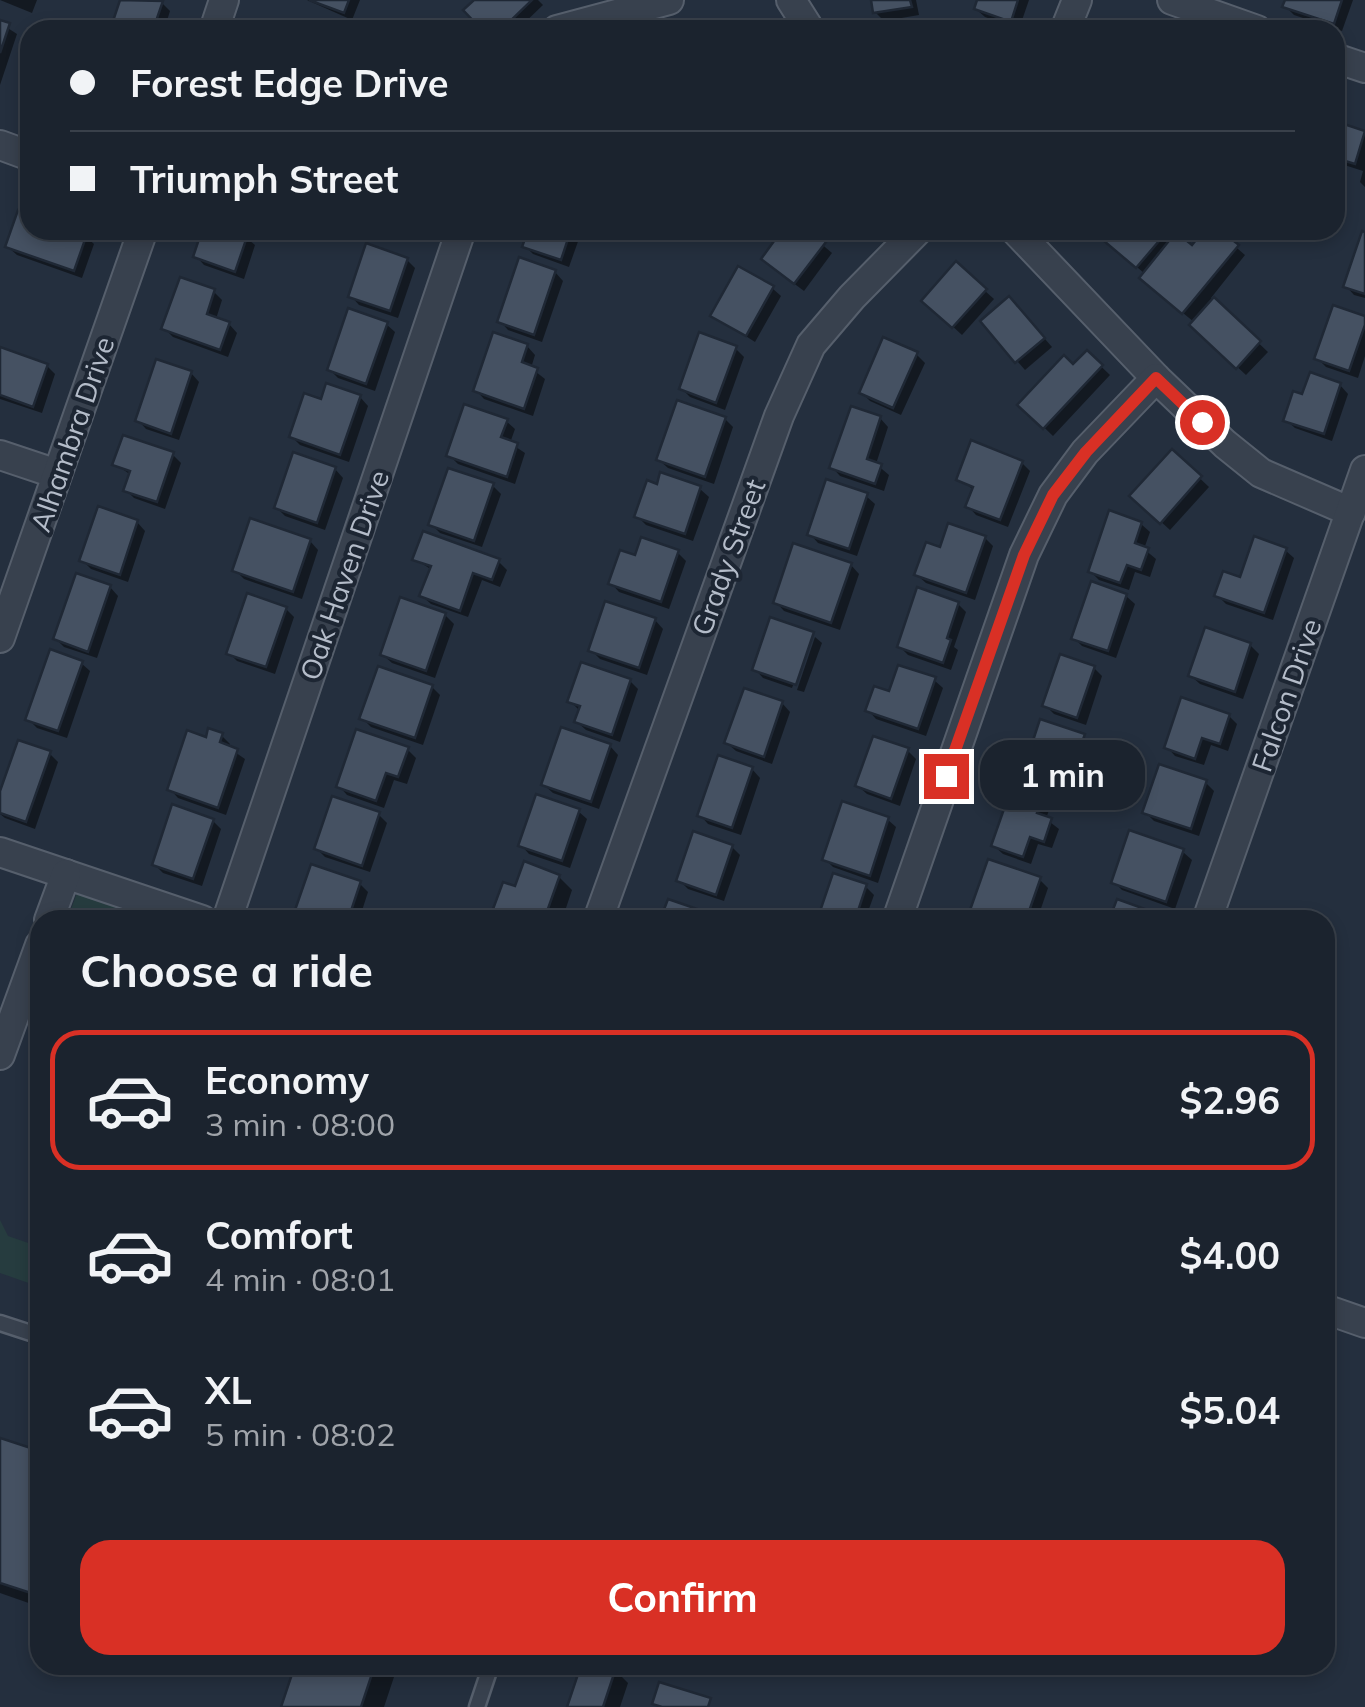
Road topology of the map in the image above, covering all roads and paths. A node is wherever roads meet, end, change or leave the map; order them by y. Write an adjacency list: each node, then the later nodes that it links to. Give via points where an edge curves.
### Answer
1 (669, 0): 3 (street)
2 (1172, 0): 4 (street)
3 (594, 20)
4 (1229, 20)
5 (140, 240): 12 (street, Alhambra Drive)
6 (458, 240): 19 (street, Oak Haven Drive)
7 (908, 240): 20 (street, Grady Street, via 811,345 779,416)
8 (1025, 240): 9 (street)
9 (1156, 378): 13 (street, via 1262,472); 21 (street, via 1053,495 1024,555)
10 (0, 455): 12 (street)
11 (1365, 470): 13 (street, Falcon Drive)
12 (58, 474): 14 (street, Alhambra Drive)
13 (1350, 512): 22 (street, Falcon Drive)
14 (0, 638)
15 (0, 852): 16 (street)
16 (66, 874): 17 (street); 18 (street)
17 (53, 910)
18 (172, 910)
19 (230, 910)
20 (602, 910)
21 (900, 910)
22 (1211, 910)
23 (30, 972): 24 (street)
24 (0, 1055)
25 (1335, 1312): 27 (street)
26 (0, 1323): 28 (lane)
27 (1365, 1323)
28 (30, 1333)
29 (488, 1675): 30 (lane)
30 (477, 1707)

